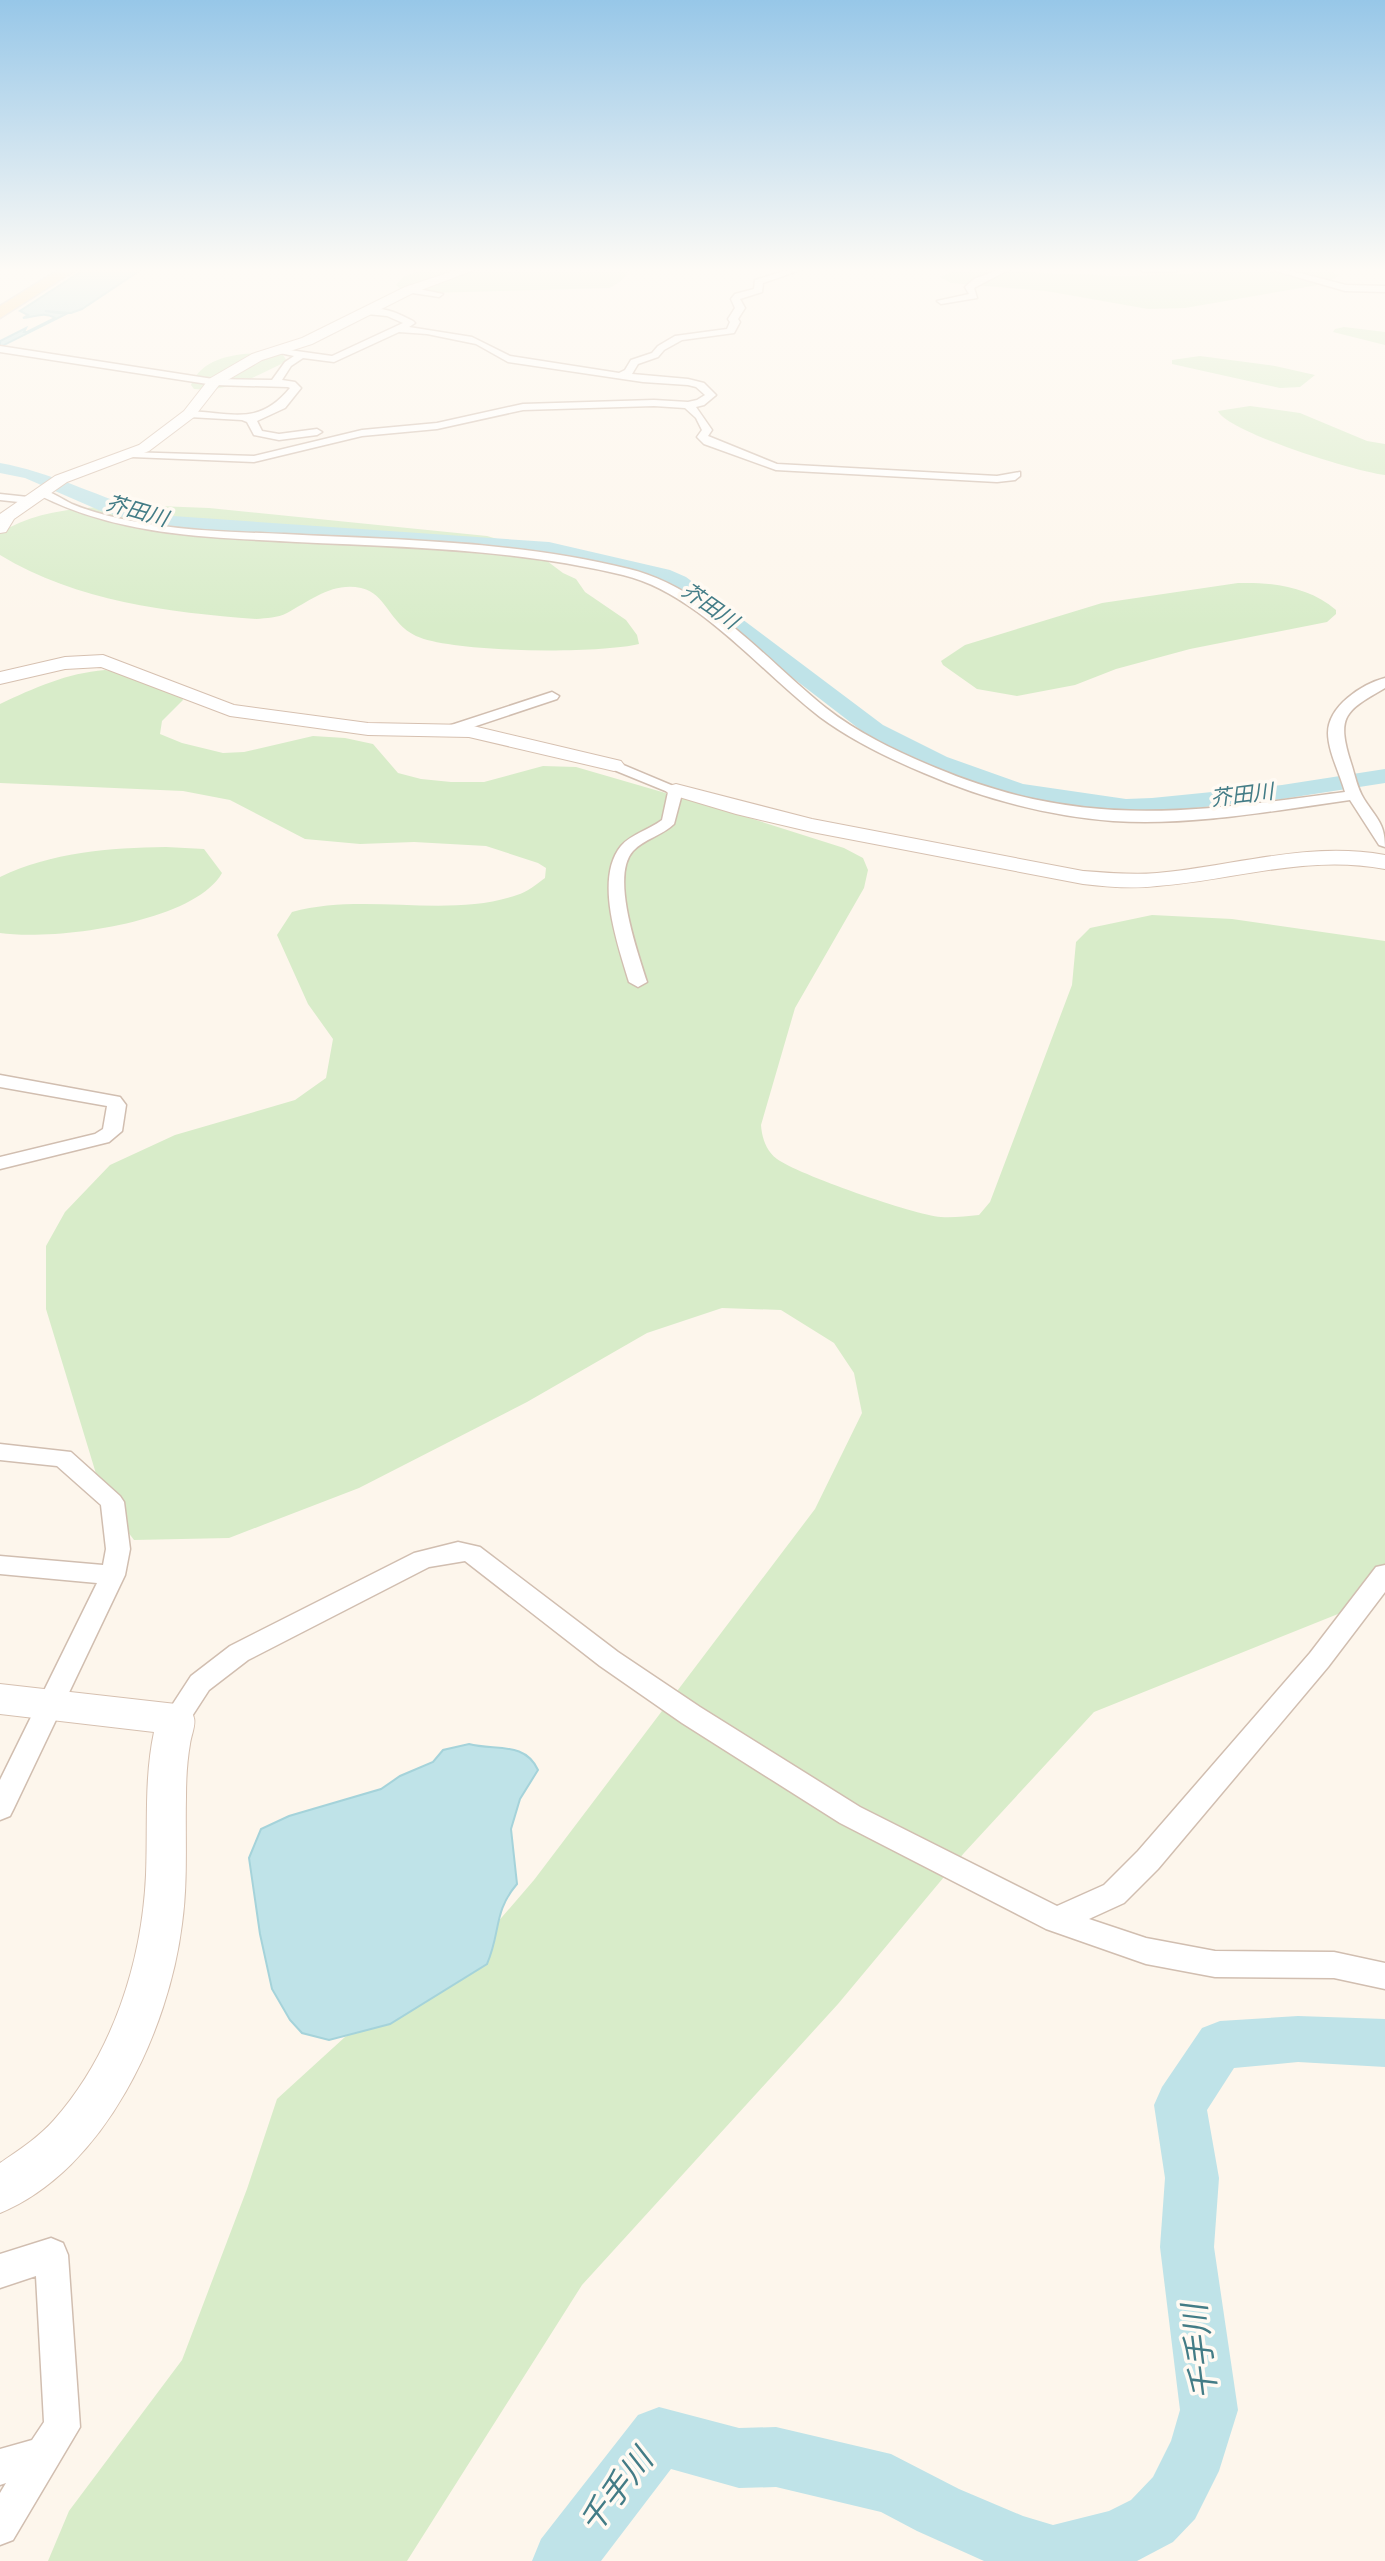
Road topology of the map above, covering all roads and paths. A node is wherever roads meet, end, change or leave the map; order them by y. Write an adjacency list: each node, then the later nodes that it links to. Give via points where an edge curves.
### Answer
1 (210, 389): 5 (street)
2 (296, 389): 6 (street, via 281,406)
3 (703, 389): 4 (street, via 711,395)
4 (688, 405): 7 (street, via 539,406); 12 (street, via 705,424 702,437 708,442 776,467 973,478 1011,478)
5 (188, 414): 6 (street); 11 (street)
6 (251, 420): 8 (street, via 258,433 279,437 365,425)
7 (426, 427): 8 (street); 9 (street)
8 (376, 431): 10 (street, via 380,434); 11 (street, via 254,459)
9 (475, 431)
10 (321, 451)
11 (132, 454): 13 (street, via 61,479)
12 (1016, 474)
13 (35, 496): 14 (street); 15 (street); 22 (street, via 165,530 521,553 640,576 691,605 860,736 944,776 1023,803 1100,816 1142,817)
14 (0, 497)
15 (0, 528)
16 (0, 678): 19 (street, via 65,663 103,661 230,710 368,729)
17 (1385, 682): 22 (street, via 1350,702 1336,724 1335,736)
18 (552, 696): 19 (street)
19 (447, 731): 20 (street, via 469,731)
20 (614, 765): 21 (street)
21 (676, 790): 23 (street, via 778,818 1093,879 1157,880 1335,856); 24 (street, via 669,821 627,848 616,871 628,950)
22 (1354, 795): 23 (street)
23 (1384, 855)
24 (638, 982)
25 (0, 1081): 26 (street, via 117,1105 111,1131 102,1138)
26 (0, 1163)
27 (0, 1452): 30 (street, via 62,1458 111,1502 118,1549)
28 (0, 1565): 30 (street)
29 (1385, 1574): 35 (street, via 1319,1660 1148,1860 1114,1894)
30 (113, 1575): 32 (street)
31 (0, 1699): 32 (street)
32 (48, 1705): 33 (street); 34 (street)
33 (176, 1719): 35 (street, via 200,1683 239,1653 423,1559 458,1551 471,1553 609,1659 850,1815); 37 (street, via 168,1752 165,1896 153,1971 115,2070 70,2136)
34 (0, 1808)
35 (1056, 1920): 36 (street, via 1146,1951 1215,1964 1334,1965)
36 (1385, 1976)
37 (0, 2190)
38 (0, 2271): 39 (street, via 51,2255 62,2427)
39 (44, 2454): 40 (street); 41 (street)
40 (0, 2467)
41 (0, 2527)

